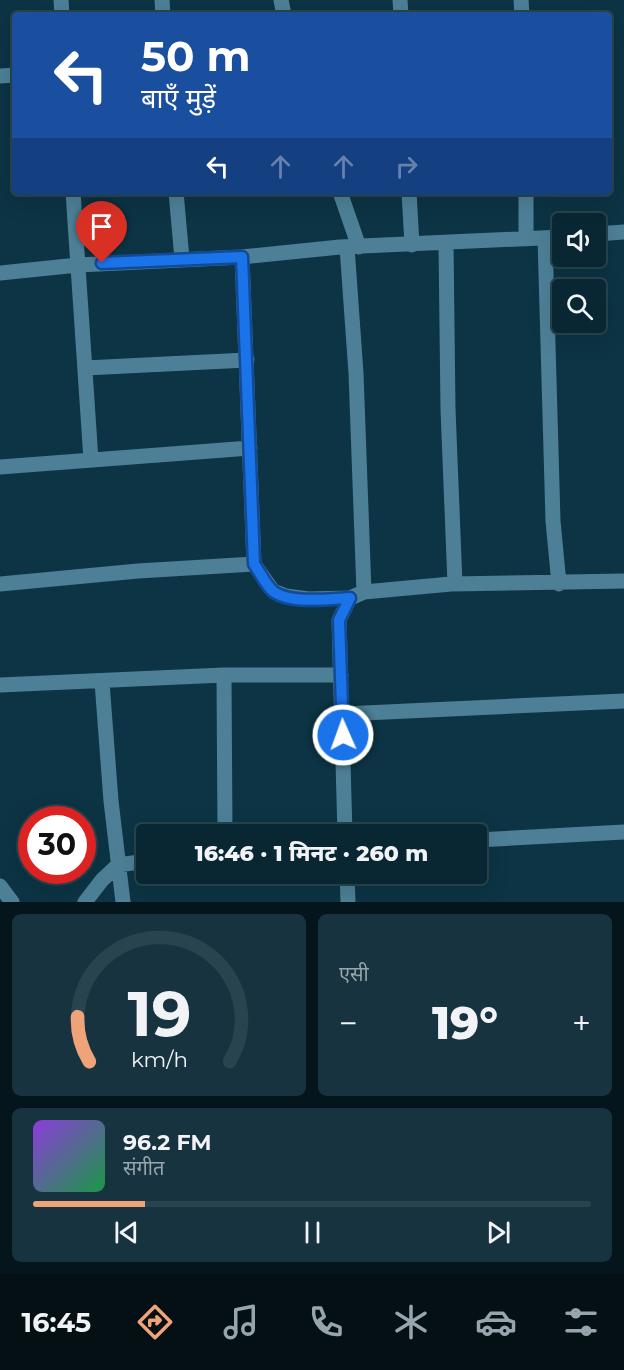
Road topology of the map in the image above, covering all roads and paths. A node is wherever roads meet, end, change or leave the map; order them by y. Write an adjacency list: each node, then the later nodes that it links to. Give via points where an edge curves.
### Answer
1 (73, 195): 16 (street)
2 (176, 195): 15 (street)
3 (341, 195): 13 (street)
4 (409, 195): 12 (street)
5 (526, 195): 10 (street)
6 (624, 232): 7 (street)
7 (606, 233)
8 (545, 238): 9 (street); 10 (street); 27 (street, via 553,521)
9 (552, 238)
10 (526, 239): 11 (street)
11 (446, 243): 12 (street); 26 (street)
12 (412, 245): 13 (street)
13 (353, 247): 14 (street); 28 (street)
14 (242, 257): 15 (street); 18 (street)
15 (182, 259): 16 (street)
16 (78, 265): 17 (street); 19 (street)
17 (0, 273)
18 (247, 360): 19 (street); 20 (street)
19 (85, 368): 21 (street)
20 (250, 448): 21 (street); 23 (street)
21 (91, 460): 22 (street)
22 (0, 467)
23 (254, 564): 25 (street); 28 (street, via 273,591 286,596 308,599)
24 (624, 581): 27 (street)
25 (0, 584)
26 (455, 584): 27 (street); 28 (street)
27 (559, 584)
28 (357, 595): 30 (street, via 339,620)
29 (224, 675): 30 (street); 31 (street); 35 (street)
30 (341, 675): 34 (street)
31 (102, 682): 32 (street); 40 (street)
32 (0, 686)
33 (624, 701): 34 (street)
34 (343, 714): 36 (street)
35 (225, 824)
36 (345, 824)
37 (624, 831): 38 (street)
38 (487, 839)
39 (136, 863): 40 (street)
40 (118, 865): 44 (street); 45 (street)
41 (347, 884): 46 (street)
42 (0, 886): 43 (street)
43 (12, 902)
44 (85, 902)
45 (123, 902)
46 (348, 902)

